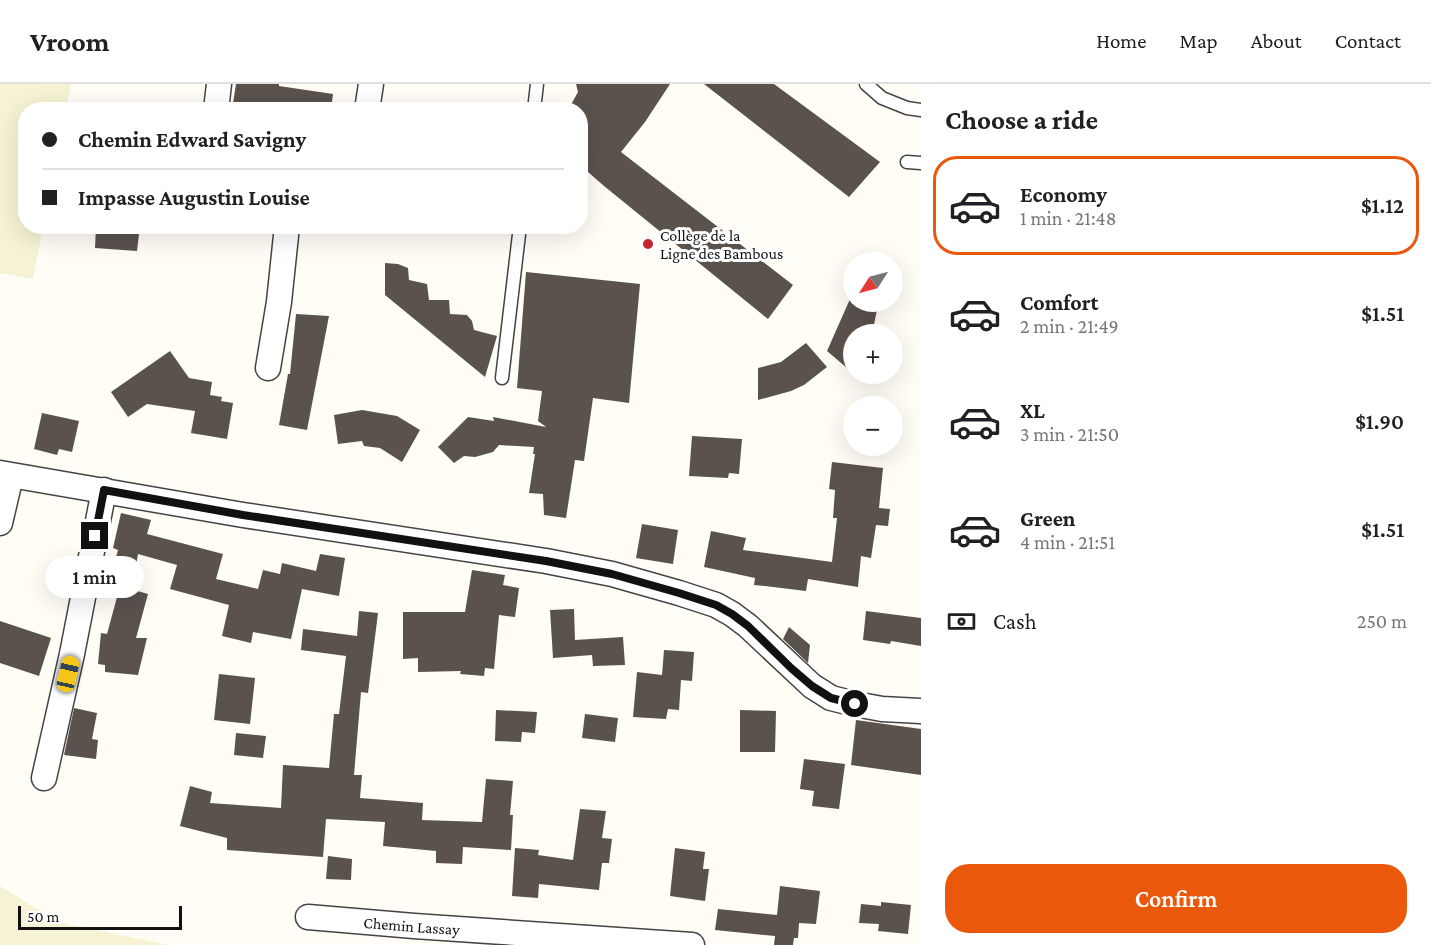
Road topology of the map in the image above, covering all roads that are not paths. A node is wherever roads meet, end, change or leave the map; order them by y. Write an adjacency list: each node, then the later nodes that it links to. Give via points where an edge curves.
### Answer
1 (219, 84): 5 (street)
2 (372, 84): 6 (street)
3 (537, 84): 7 (lane)
4 (866, 84): 8 (lane, via 882,98)
5 (217, 102)
6 (369, 102)
7 (535, 102)
8 (921, 110)
9 (907, 162): 10 (lane)
10 (921, 163)
11 (286, 234): 13 (street)
12 (519, 234): 14 (lane)
13 (268, 368)
14 (502, 378)
15 (6, 474): 16 (street); 17 (street)
16 (104, 490): 18 (street, via 612,574 716,605 732,614 812,686 831,698 882,709); 19 (street)
17 (0, 523)
18 (921, 711)
19 (44, 778)
20 (308, 917): 21 (street, Chemin Lassay)
21 (692, 945)

